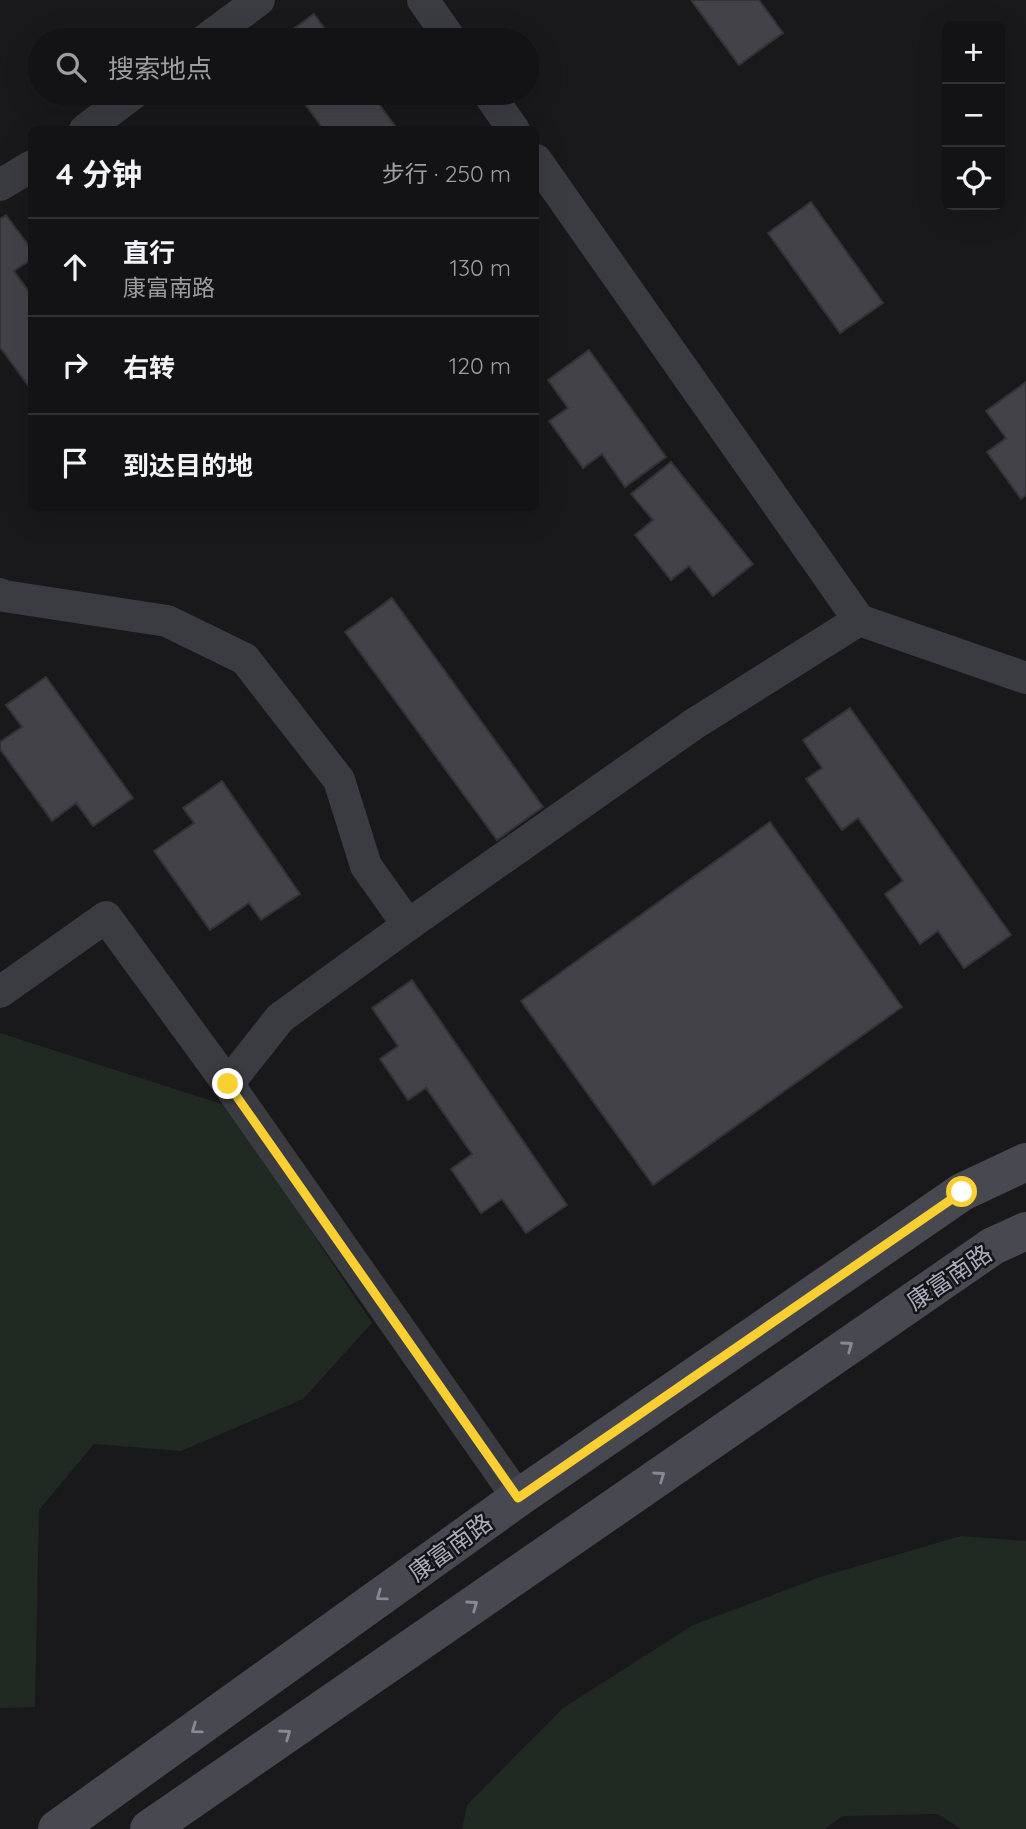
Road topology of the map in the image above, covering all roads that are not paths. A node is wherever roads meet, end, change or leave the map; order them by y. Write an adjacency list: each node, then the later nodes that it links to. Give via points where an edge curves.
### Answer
1 (259, 0): 3 (street)
2 (423, 0): 4 (street)
3 (221, 28)
4 (443, 28)
5 (118, 105): 7 (street)
6 (496, 105): 8 (street)
7 (90, 126)
8 (511, 126)
9 (539, 164): 13 (street)
10 (28, 168): 11 (street)
11 (0, 186)
12 (0, 594): 15 (street, via 167,621 245,659 339,780 366,866)
13 (859, 621): 14 (street); 15 (street, via 694,724)
14 (1026, 678)
15 (408, 925): 17 (street, via 280,1018)
16 (0, 992): 17 (street, via 106,917)
17 (228, 1084): 20 (street)
18 (1026, 1162): 20 (main road, 康富南路, via 962,1192)
19 (1026, 1231): 22 (main road, 康富南路, one-way to 19, via 993,1246)
20 (518, 1498): 21 (main road, 康富南路, one-way to 21)
21 (57, 1829)
22 (149, 1829)

